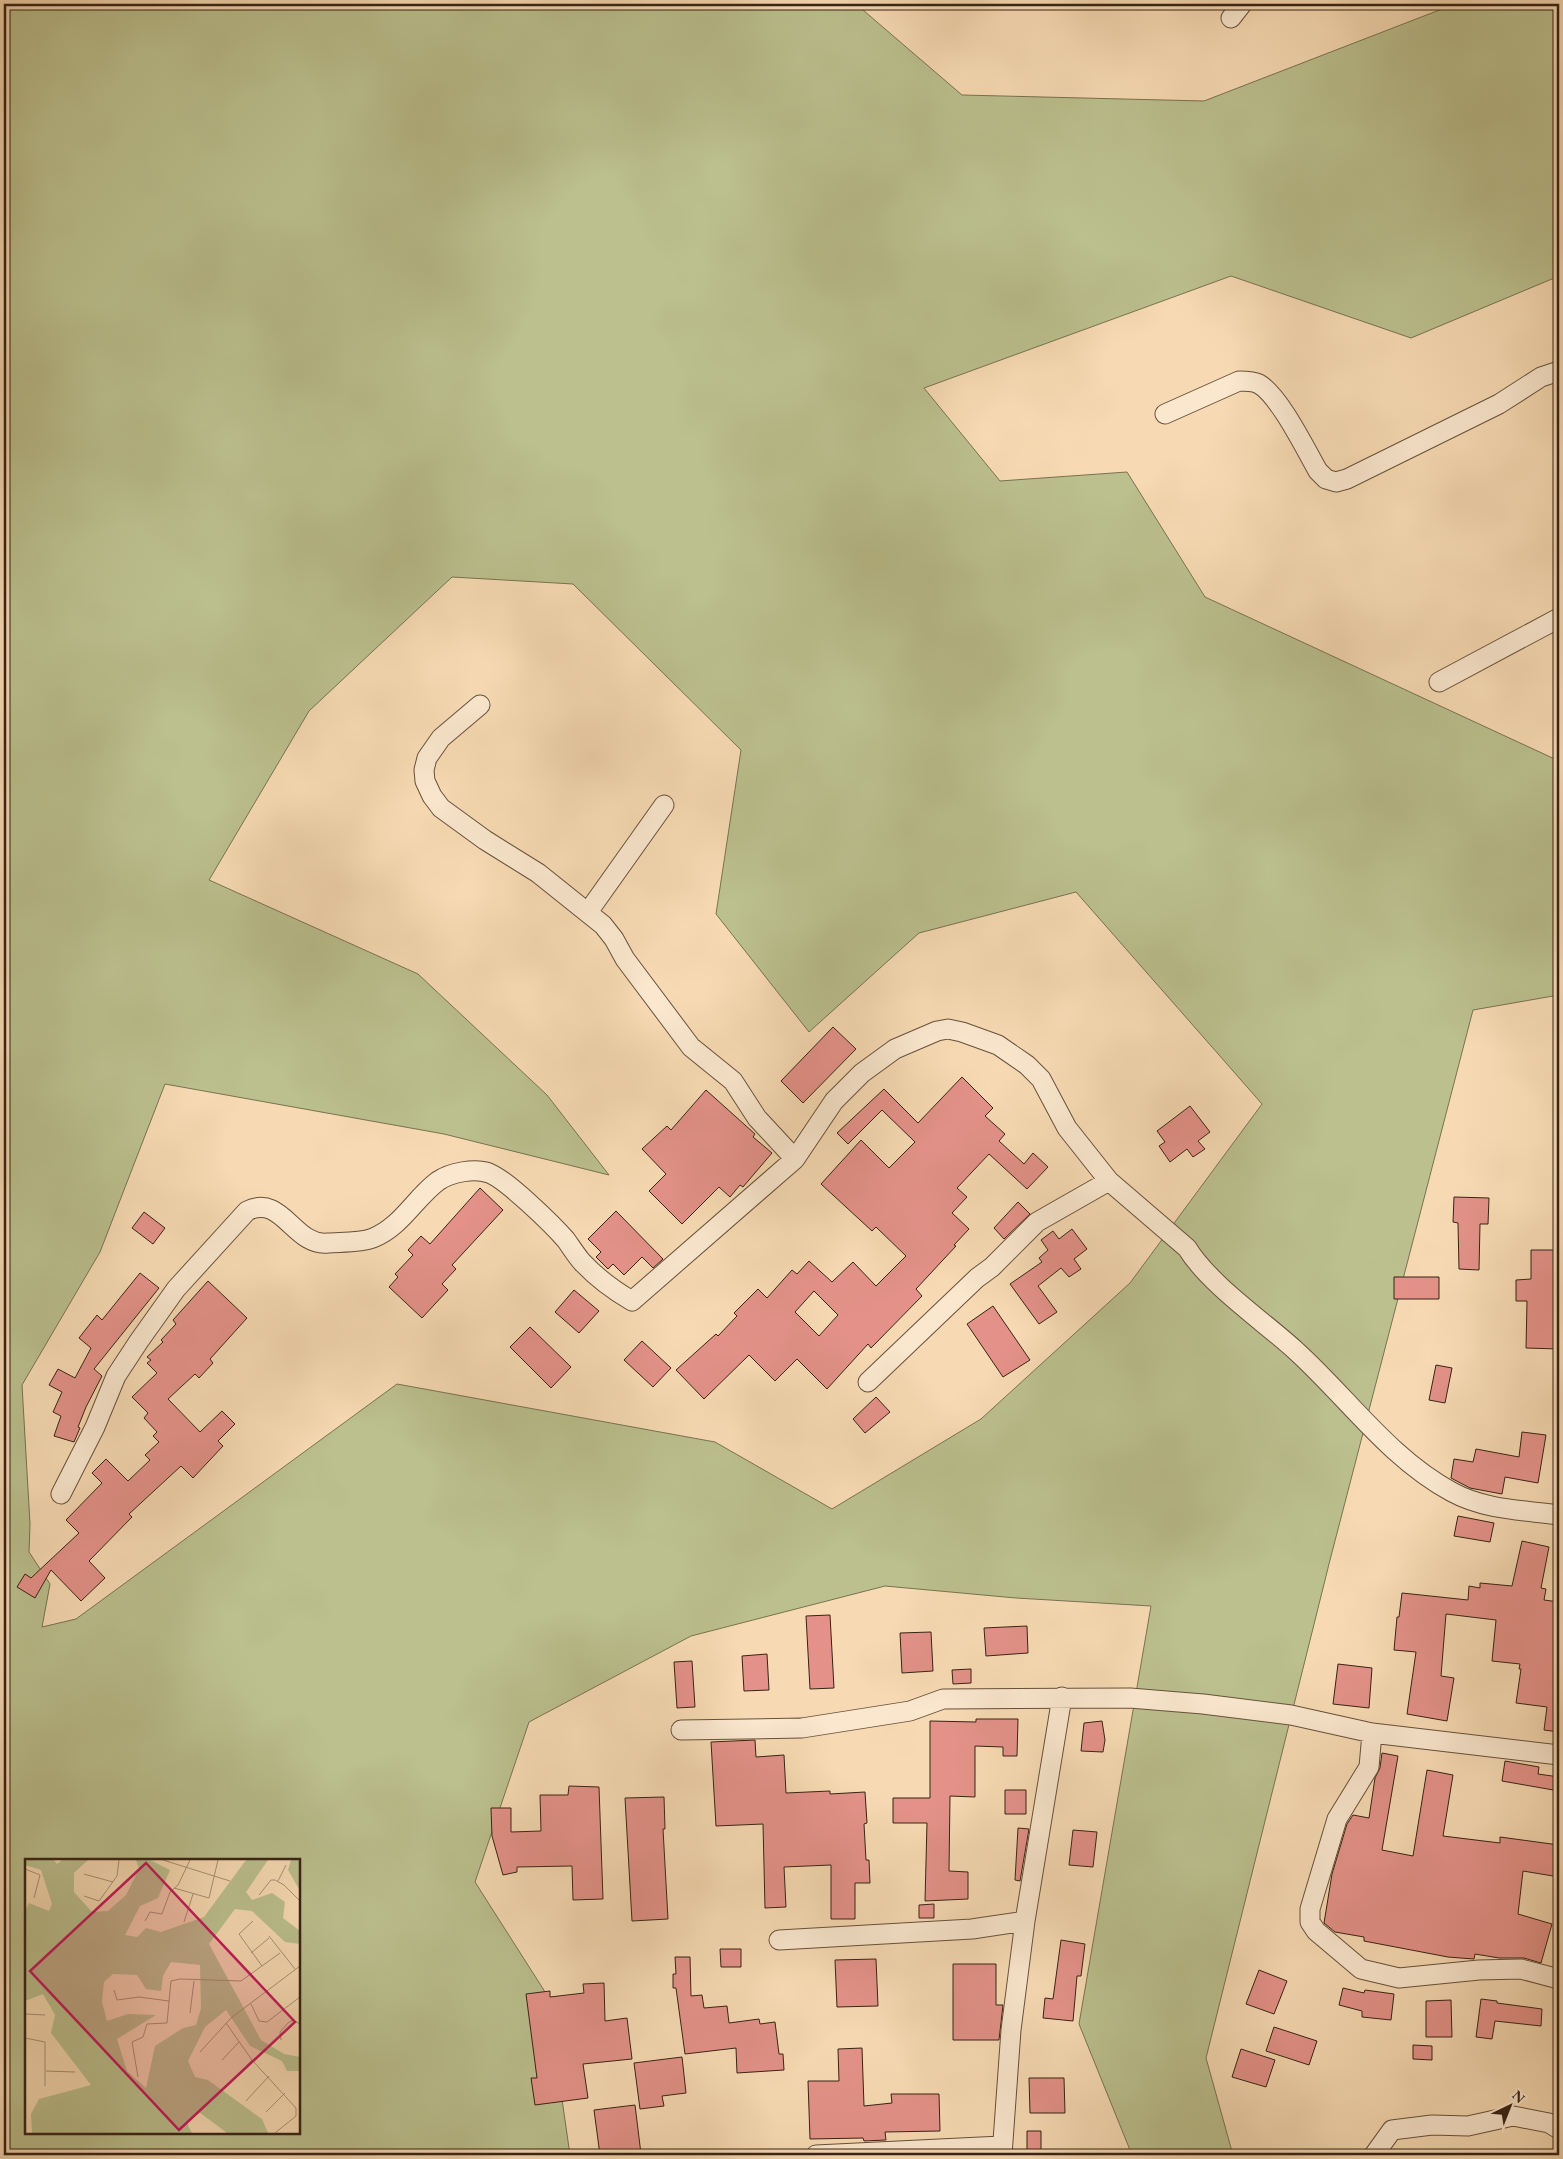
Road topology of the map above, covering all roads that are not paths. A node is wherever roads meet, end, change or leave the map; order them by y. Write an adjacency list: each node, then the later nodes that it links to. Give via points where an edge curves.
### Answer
1 (1559, 371): 2 (street, via 1541,377 1499,404 1336,482 1326,479 1318,471 1278,403 1259,384 1239,381)
2 (1165, 414)
3 (1559, 618): 4 (street)
4 (1439, 682)
5 (480, 705): 7 (street, via 441,738 427,758 425,781 432,796 441,808 538,873)
6 (664, 805): 7 (street)
7 (588, 912): 8 (street, via 614,939 625,959 691,1047 733,1081 757,1118)
8 (795, 1159): 9 (street, via 834,1101 862,1073 895,1049 948,1029 998,1045 1027,1065 1041,1079 1067,1128); 11 (street, via 632,1301 605,1285 565,1239 510,1186 487,1172 465,1172 444,1177 430,1187 396,1224 371,1239 314,1243 279,1213 256,1206 247,1211 176,1289 139,1341 116,1376 95,1427)
9 (1109, 1181): 10 (street, via 1037,1222); 12 (street, via 1187,1248 1211,1276 1295,1350 1392,1448 1424,1474 1452,1492 1482,1505)
10 (868, 1382)
11 (61, 1494)
12 (1559, 1515)
13 (1062, 1697): 14 (street, via 943,1699 910,1711 802,1728); 15 (street, via 1203,1704 1291,1715); 17 (street)
14 (681, 1730)
15 (1372, 1733): 16 (street); 19 (street, via 1369,1767 1337,1820 1310,1909 1310,1922 1316,1931 1362,1969 1399,1978 1521,1969)
16 (1559, 1755)
17 (1025, 1921): 18 (street, via 972,1929); 21 (street, via 1011,2030)
18 (779, 1940)
19 (1559, 1979)
20 (1559, 2129): 23 (street, via 1549,2123 1513,2116 1468,2126 1405,2128 1392,2130)
21 (1001, 2151): 22 (street)
22 (816, 2155)
23 (1374, 2155)

